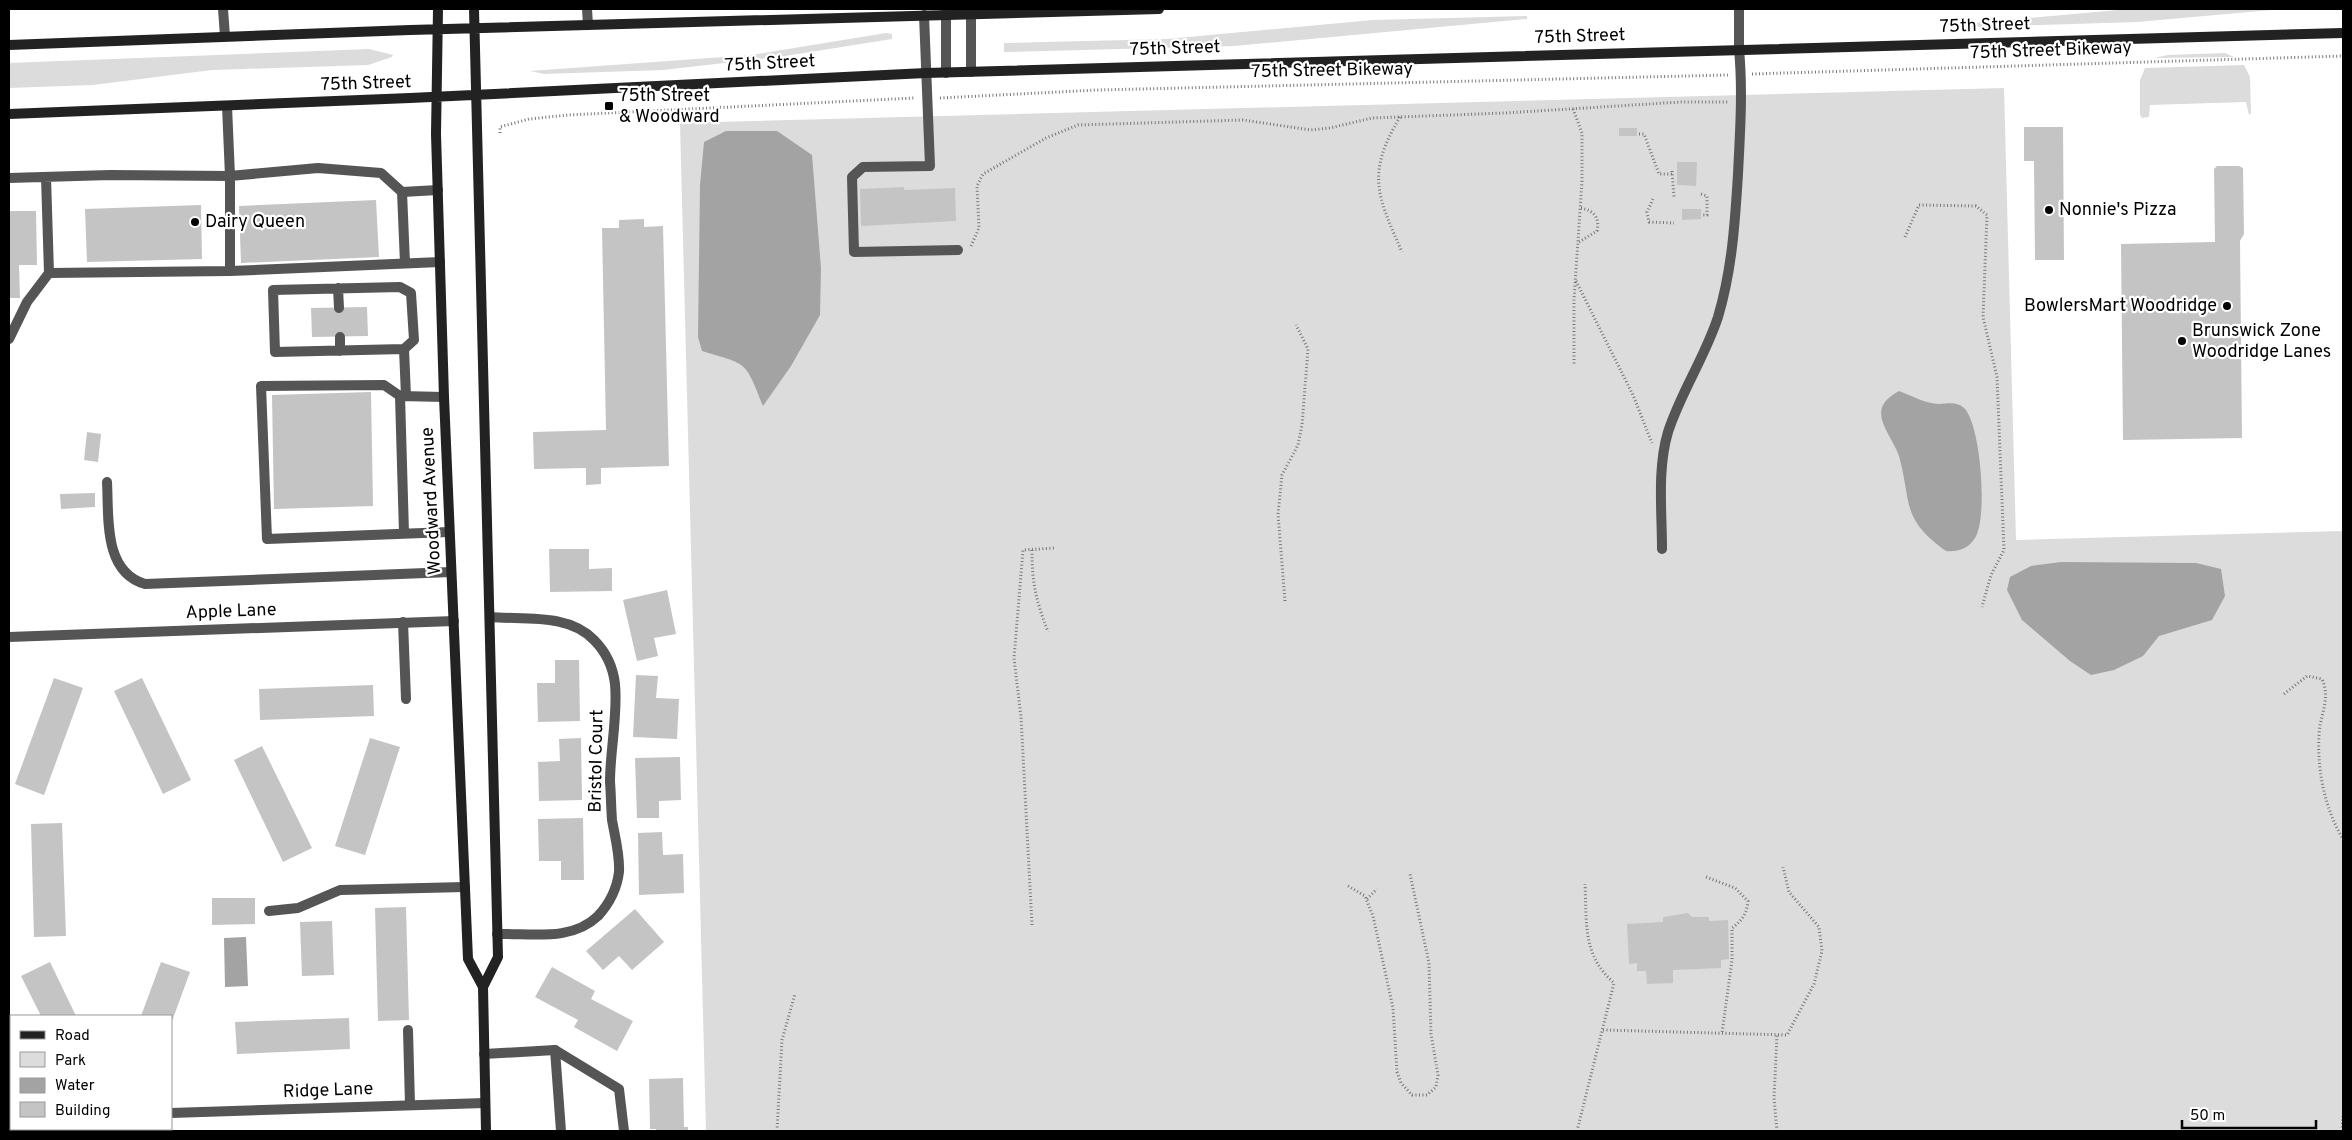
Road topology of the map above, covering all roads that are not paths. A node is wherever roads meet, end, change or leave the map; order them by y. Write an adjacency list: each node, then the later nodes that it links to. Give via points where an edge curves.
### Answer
1 (223, 9): 14 (street)
2 (438, 9): 12 (main road, Woodward Avenue)
3 (474, 9): 11 (main road, Woodward Avenue)
4 (587, 9): 10 (street)
5 (1159, 9): 7 (main road)
6 (1739, 9): 16 (street)
7 (971, 11): 8 (main road); 17 (street)
8 (946, 12): 9 (main road); 18 (street)
9 (924, 15): 10 (main road); 19 (street)
10 (588, 26): 11 (main road)
11 (475, 28): 12 (main road); 20 (main road, Woodward Avenue)
12 (438, 29): 14 (main road); 21 (main road, Woodward Avenue)
13 (2343, 33): 16 (main road, 75th Street)
14 (224, 36): 15 (main road)
15 (9, 45)
16 (1740, 49): 17 (main road, 75th Street); 45 (street, via 1742,75 1735,228 1713,330 1682,394 1668,432 1663,460)
17 (971, 72): 18 (main road, 75th Street)
18 (946, 73): 19 (main road, 75th Street)
19 (926, 74): 20 (main road, 75th Street); 29 (street, via 930,166 863,167 852,178 854,252)
20 (477, 95): 21 (main road, 75th Street); 47 (main road, Woodward Avenue)
21 (437, 97): 22 (main road, 75th Street); 27 (main road, Woodward Avenue)
22 (227, 106): 23 (main road, 75th Street); 24 (street)
23 (9, 114)
24 (230, 176): 25 (street); 28 (street, via 318,168 381,173); 32 (street)
25 (46, 177): 26 (street); 33 (street)
26 (9, 178)
27 (438, 190): 28 (street); 30 (main road, Woodward Avenue)
28 (402, 192): 31 (street)
29 (958, 250)
30 (440, 262): 31 (street); 41 (main road, Woodward Avenue)
31 (405, 263): 32 (street)
32 (230, 271): 33 (street)
33 (49, 273): 37 (street, via 27,302)
34 (338, 288): 35 (street); 38 (street, via 400,287 411,293 414,340); 39 (street, via 273,290 275,352)
35 (339, 308)
36 (340, 337): 39 (street)
37 (9, 339)
38 (404, 349): 39 (street); 40 (street)
39 (340, 351)
40 (403, 396): 41 (street); 44 (street); 44 (street, via 384,385 261,386 267,539)
41 (444, 397): 43 (main road, Woodward Avenue)
42 (107, 482): 46 (street, via 111,543 125,574 133,581 145,584)
43 (450, 532): 44 (street); 46 (main road, Woodward Avenue)
44 (404, 533)
45 (1662, 549)
46 (452, 572): 48 (main road, Woodward Avenue)
47 (490, 617): 54 (main road, Woodward Avenue); 54 (street, Bristol Court, via 557,621 580,629 604,653 612,668 615,685 610,781 619,872 608,903 584,926 568,932 551,935)
48 (454, 621): 49 (street, Apple Lane); 52 (main road, Woodward Avenue)
49 (403, 622): 50 (street, Apple Lane); 51 (street)
50 (9, 637)
51 (406, 699)
52 (466, 887): 53 (street, via 340,890 298,908); 55 (main road, Woodward Avenue, via 468,959)
53 (269, 911)
54 (497, 934): 55 (main road, Woodward Avenue, via 498,957)
55 (482, 987): 58 (main road, Woodward Avenue)
56 (408, 1030): 60 (street)
57 (555, 1050): 58 (street); 63 (street); 64 (street, via 618,1089)
58 (484, 1054): 59 (main road, Woodward Avenue)
59 (485, 1103): 60 (street, Ridge Lane); 62 (main road, Woodward Avenue)
60 (410, 1105): 61 (street, Ridge Lane)
61 (172, 1112)
62 (486, 1131)
63 (561, 1131)
64 (624, 1131)

